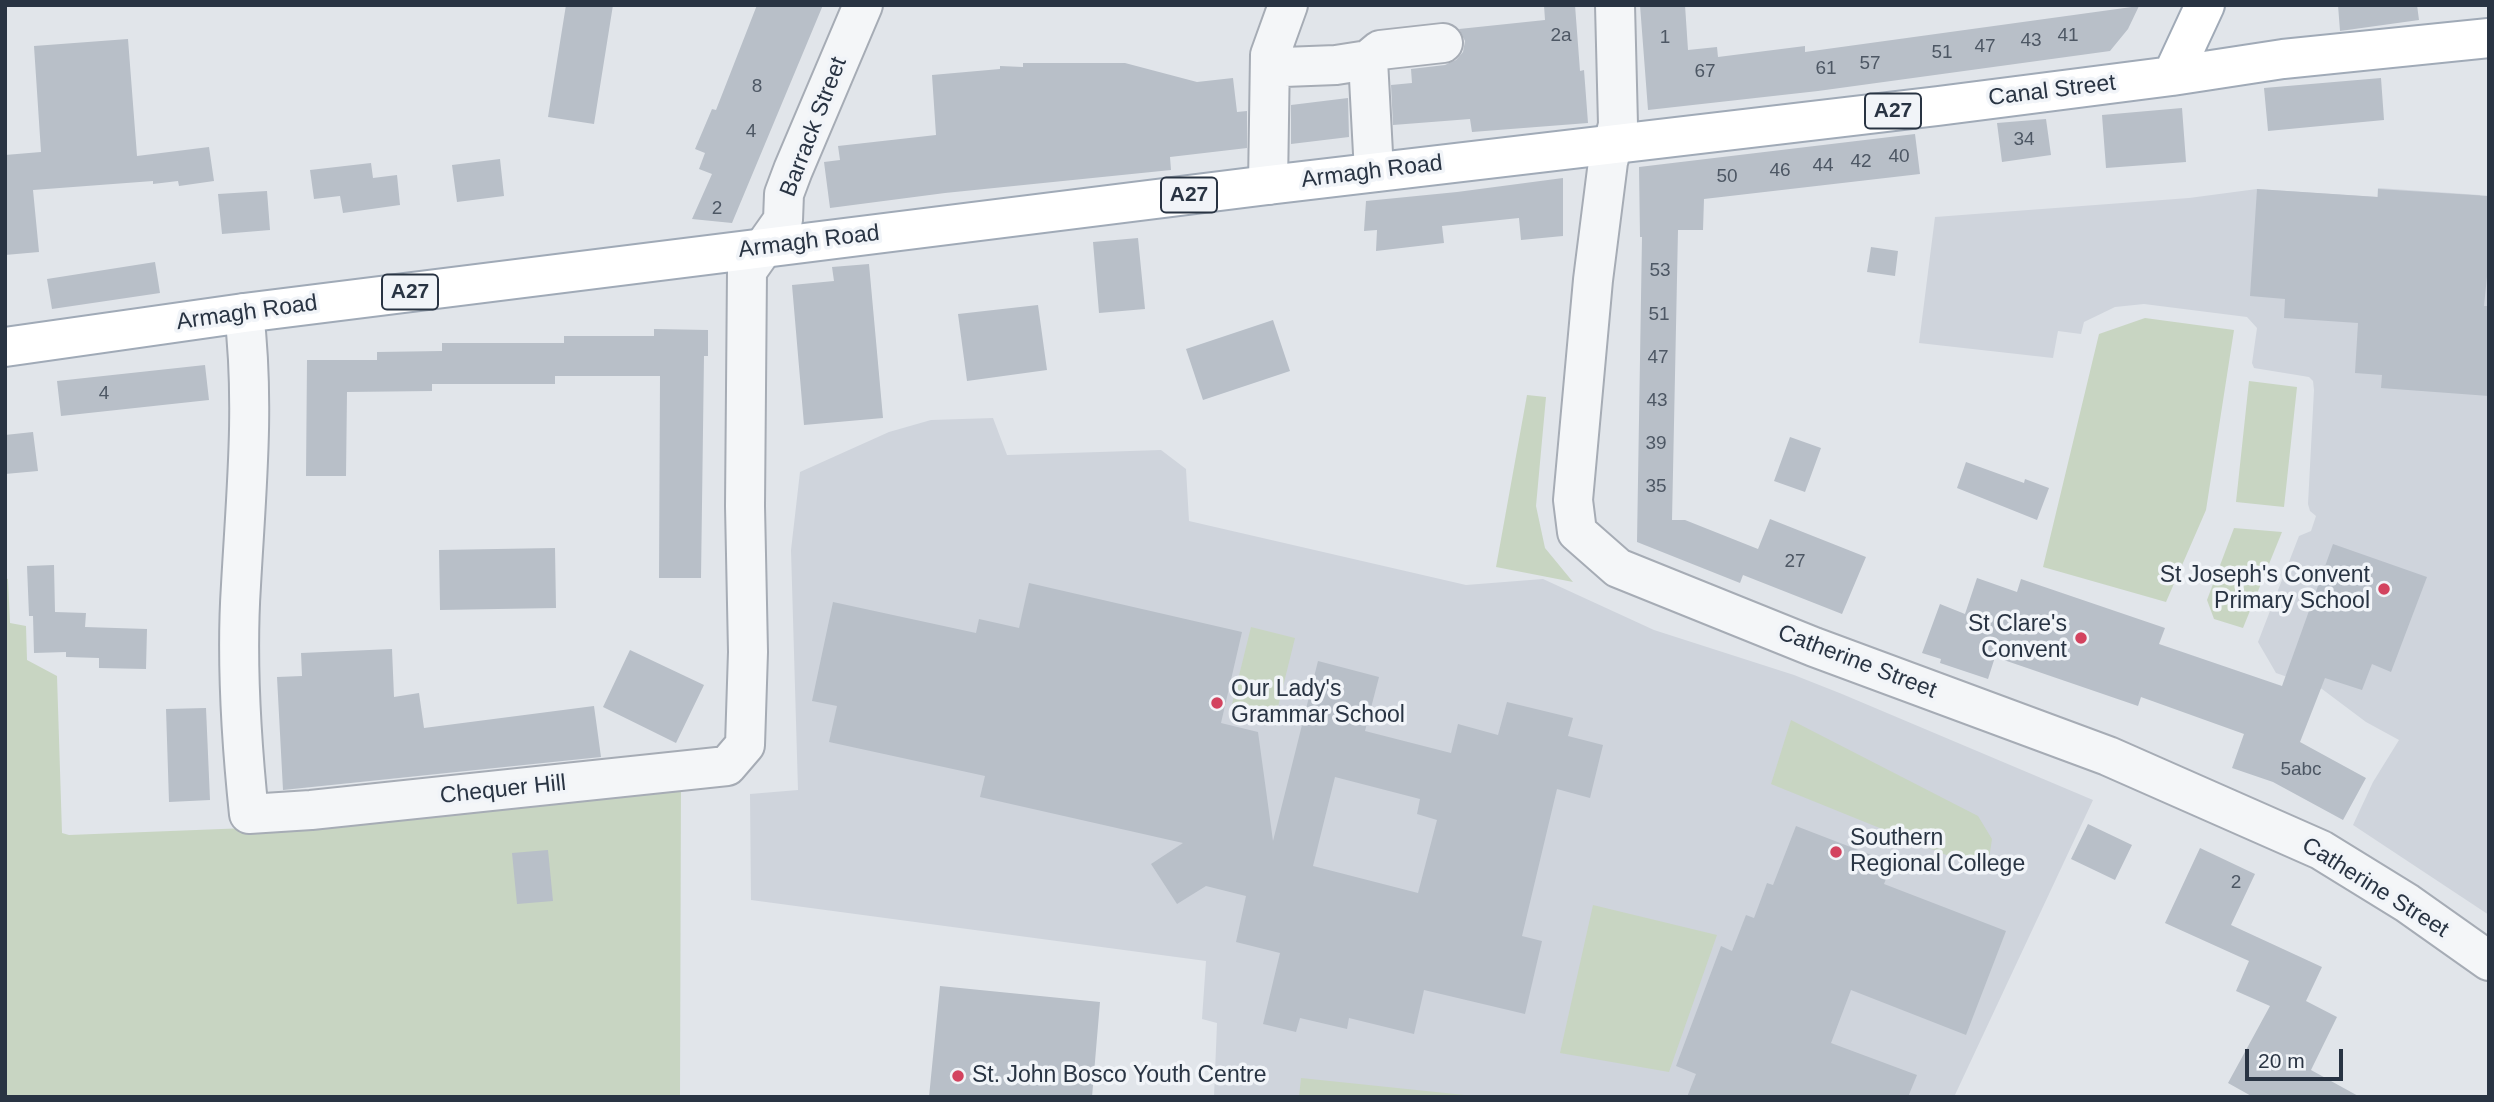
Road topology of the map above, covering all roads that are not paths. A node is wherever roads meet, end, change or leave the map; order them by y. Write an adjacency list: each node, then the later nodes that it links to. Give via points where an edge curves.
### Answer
1 (863, 5): 13 (street, Barrack Street, via 784,194 783,220)
2 (1288, 5): 12 (street, via 1270,55)
3 (1615, 5): 10 (street, Catherine Street, via 1618,125)
4 (2205, 5): 9 (main road)
5 (2489, 38): 9 (main road, Canal Street / A27, via 2283,59)
6 (1443, 43): 7 (street, via 1380,50)
7 (1368, 60): 8 (street); 11 (street)
8 (1283, 67)
9 (2172, 76): 10 (main road, Canal Street / A27)
10 (1614, 143): 11 (main road, Armagh Road / A27); 16 (street, Catherine Street, via 1593,280 1573,500 1577,532 1618,568 1814,647 2108,756 2321,850)
11 (1374, 172): 12 (main road, Armagh Road / A27)
12 (1268, 185): 13 (main road, Armagh Road / A27)
13 (764, 247): 14 (main road, Armagh Road / A27); 14 (street, Chequer Hill, via 747,271 746,745 727,766 249,814 240,700 240,587 250,420)
14 (244, 313): 15 (main road, Armagh Road / A27)
15 (5, 346)
16 (2489, 961)

